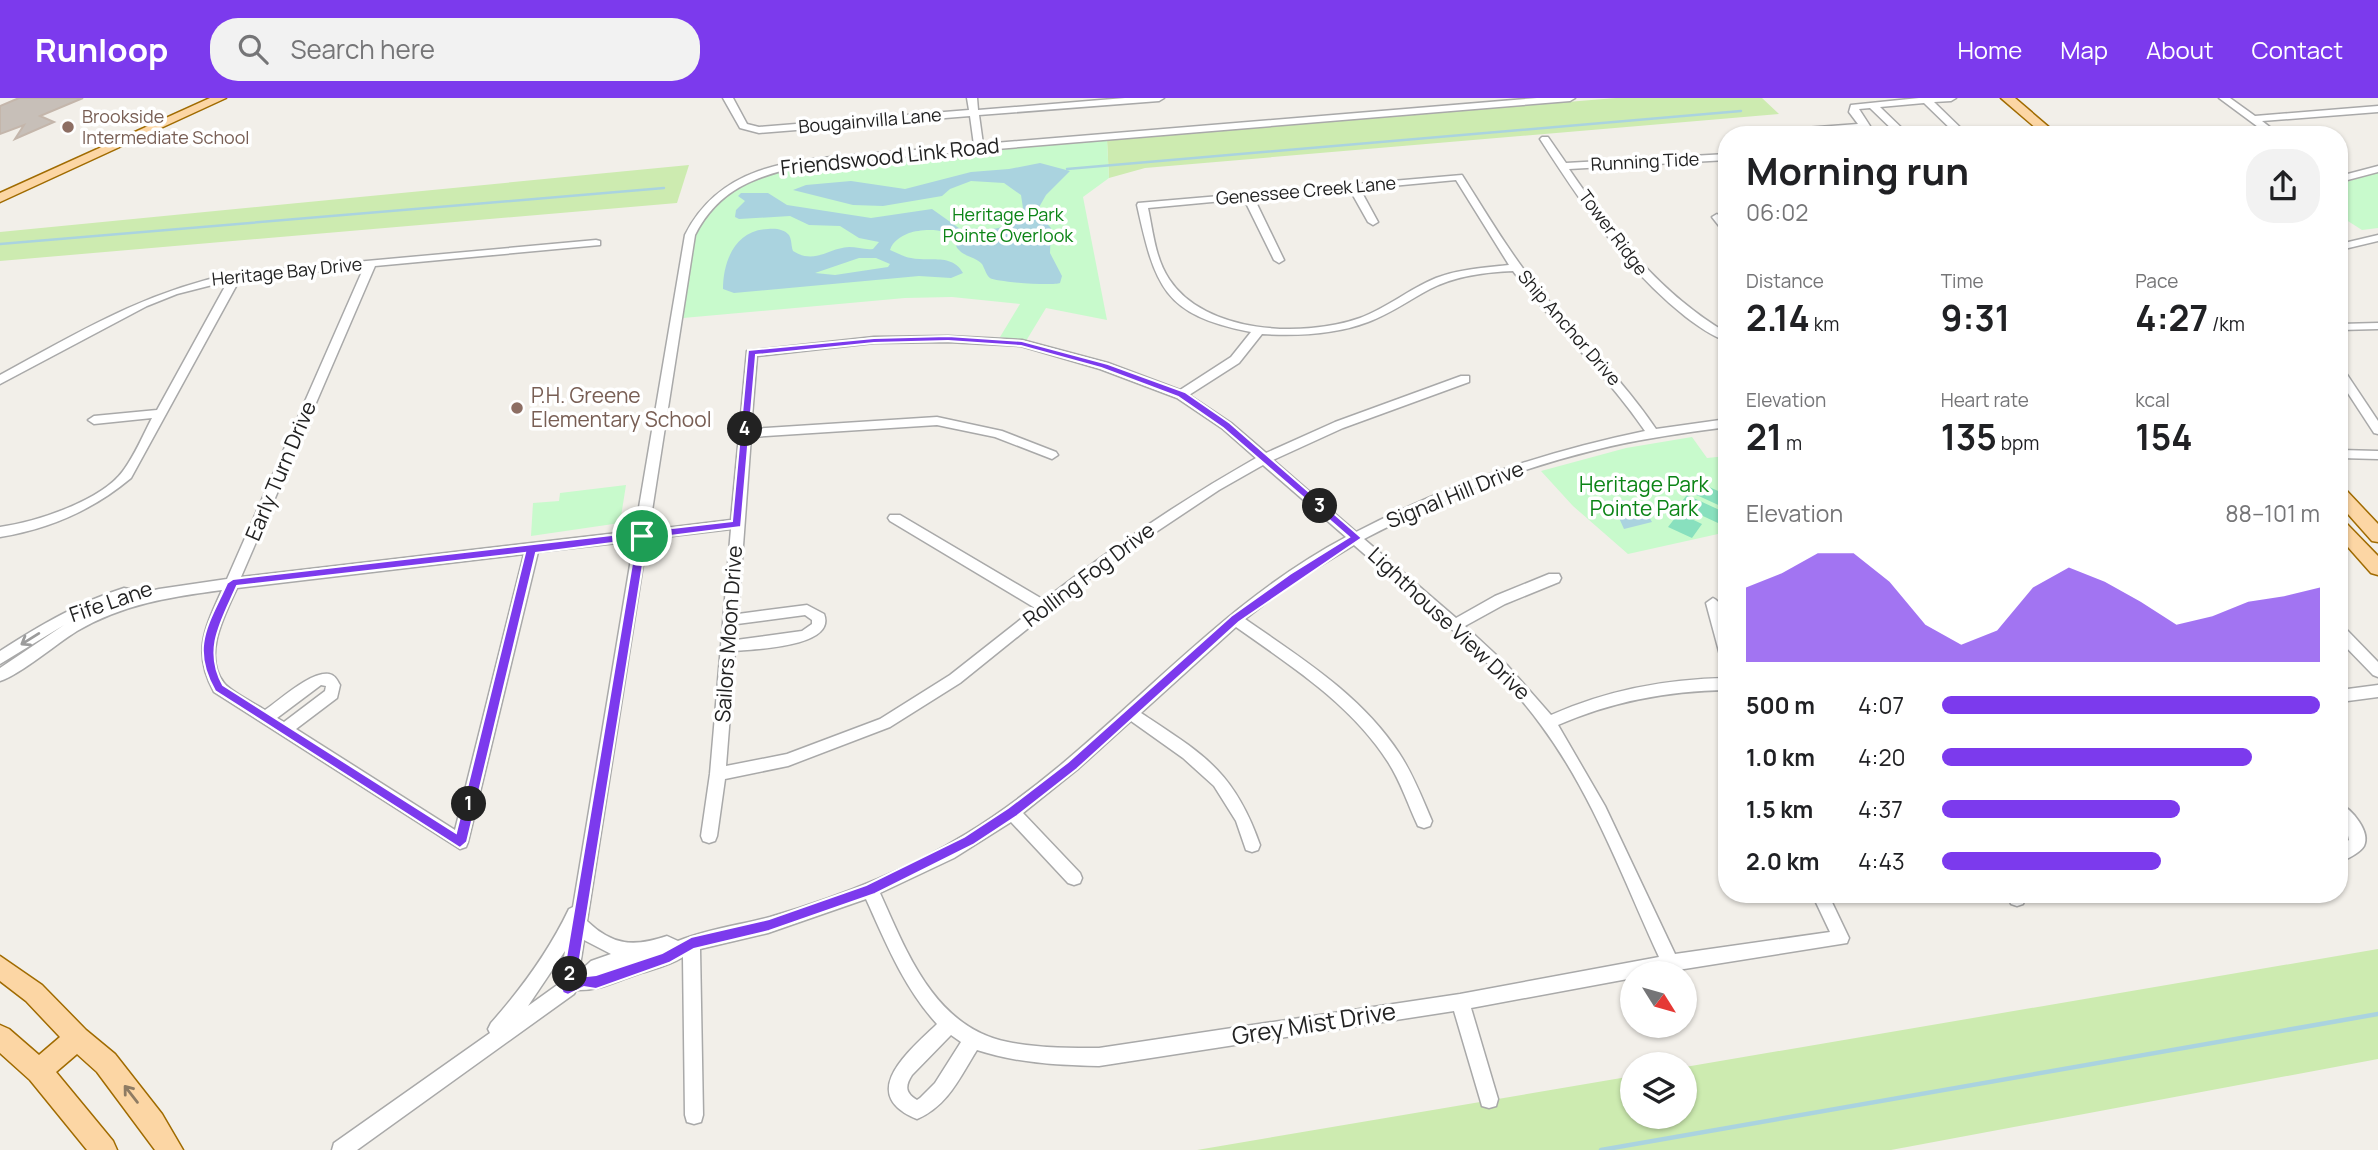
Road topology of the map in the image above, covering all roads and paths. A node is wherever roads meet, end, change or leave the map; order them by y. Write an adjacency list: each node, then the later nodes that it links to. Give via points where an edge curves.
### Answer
1 (220, 98): 32 (main road)
2 (728, 98): 15 (street, Bougainvilla Lane, via 740,122 750,130)
3 (972, 98): 15 (street)
4 (1158, 98): 15 (street, Bougainvilla Lane)
5 (1570, 98): 12 (street, Friendswood Link Road)
6 (1951, 98): 11 (street)
7 (1990, 98): 20 (main road)
8 (2007, 98): 21 (main road)
9 (2224, 98): 16 (street)
10 (1899, 100): 11 (street); 13 (street)
11 (1926, 100): 19 (street)
12 (1453, 102): 24 (street, Friendswood Link Road)
13 (1872, 105): 17 (street, via 1854,107); 18 (street)
14 (2378, 109): 16 (street)
15 (973, 113): 24 (street)
16 (2253, 119): 22 (street)
17 (1865, 126)
18 (1894, 126)
19 (1953, 126)
20 (2023, 126)
21 (2041, 126)
22 (2263, 126)
23 (1545, 139): 26 (street, Tower Ridge)
24 (979, 148): 66 (street, Friendswood Link Road, via 781,167 726,189 706,207 690,235)
25 (1718, 157): 26 (street, Running Tide)
26 (1563, 166): 44 (street, Tower Ridge, via 1648,279 1690,316)
27 (2378, 169): 28 (street)
28 (2348, 176)
29 (1354, 187): 30 (street, Genessee Creek Lane, via 1459,177); 31 (street, Genessee Creek Lane); 33 (street)
30 (1464, 187): 39 (street, Ship Anchor Drive)
31 (1248, 196): 37 (street); 43 (street, Genessee Creek Lane, via 1142,205 1159,269 1175,295 1208,316)
32 (0, 198)
33 (1373, 222)
34 (2378, 238): 36 (street)
35 (596, 243): 38 (street, Heritage Bay Drive)
36 (2348, 245)
37 (1279, 260)
38 (372, 263): 40 (street, Heritage Bay Drive); 73 (street, Early Turn Drive)
39 (1516, 267): 43 (street, via 1452,276 1365,320 1337,328); 57 (street, Ship Anchor Drive, via 1612,376)
40 (236, 276): 47 (street, Heritage Bay Drive, via 169,292); 52 (street)
41 (2378, 326): 42 (street)
42 (2348, 327)
43 (1258, 331): 49 (street, via 1235,360)
44 (1718, 333)
45 (797, 348): 49 (street, Lighthouse View Drive, via 874,340 1021,343 1104,366); 56 (street, Sailors Moon Drive, via 751,352)
46 (1465, 379): 61 (street, Rolling Fog Drive, via 1339,425)
47 (0, 380)
48 (2348, 386): 50 (street)
49 (1181, 395): 61 (street, Lighthouse View Drive, via 1227,426)
50 (2359, 405): 51 (street); 55 (street)
51 (2378, 407)
52 (162, 413): 53 (street); 65 (street, via 134,466 119,483 39,524)
53 (94, 420)
54 (1718, 424): 57 (street, Signal Hill Drive)
55 (2378, 430)
56 (744, 433): 59 (street, via 937,421 998,434); 64 (street, Sailors Moon Drive)
57 (1653, 433): 69 (street, Signal Hill Drive, via 1472,483)
58 (2348, 454): 60 (street)
59 (1052, 455)
60 (2378, 455)
61 (1264, 459): 69 (street, Lighthouse View Drive); 75 (street, Rolling Fog Drive, via 1157,524)
62 (2348, 503): 68 (main road)
63 (895, 518): 75 (street)
64 (737, 524): 66 (street, Fife Lane); 77 (street, Sailors Moon Drive)
65 (0, 532)
66 (642, 536): 70 (street, Fife Lane); 100 (street, Friendswood Link Road)
67 (2348, 536): 71 (main road)
68 (2378, 536)
69 (1357, 538): 76 (street, Signal Hill Drive); 79 (street, Lighthouse View Drive)
70 (531, 549): 73 (street, Fife Lane); 90 (street, Early Turn Drive, via 460,842)
71 (2378, 568)
72 (1554, 578): 79 (street)
73 (233, 583): 82 (street, Fife Lane, via 118,605); 88 (street, Early Turn Drive, via 214,626 209,670 219,688)
74 (1713, 603): 78 (street)
75 (1044, 607): 91 (street, Rolling Fog Drive, via 955,679 885,723 788,760)
76 (1235, 619): 87 (street, Signal Hill Drive); 94 (street, via 1354,710 1393,756)
77 (730, 620): 81 (street, Sailors Moon Drive); 81 (street, via 807,610 819,618 819,626 805,636)
78 (1718, 622)
79 (1455, 625): 89 (street, Lighthouse View Drive, via 1522,689)
80 (2348, 640): 83 (street)
81 (728, 646): 91 (street, Sailors Moon Drive)
82 (1, 667)
83 (2378, 671)
84 (1718, 684): 89 (street, via 1627,693)
85 (2378, 691): 86 (street)
86 (2348, 695)
87 (1130, 713): 92 (street, Signal Hill Drive); 96 (street, via 1200,761 1224,784 1244,815)
88 (267, 717): 90 (street, Early Turn Drive); 90 (street, via 318,680 328,679 333,685 331,694)
89 (1548, 723): 105 (street, Lighthouse View Drive, via 1590,792)
90 (285, 729)
91 (718, 774): 95 (street, Sailors Moon Drive)
92 (1012, 812): 98 (street); 99 (street, Signal Hill Drive, via 969,841)
93 (2348, 820): 97 (street, via 2356,830 2357,843)
94 (1424, 821)
95 (709, 836)
96 (1252, 845)
97 (2348, 849)
98 (1074, 878)
99 (870, 890): 103 (street, Signal Hill Drive, via 769,925); 111 (street, Grey Mist Drive, via 906,970)
100 (583, 897): 102 (street, Friendswood Link Road); 115 (street, via 543,973)
101 (1824, 903): 106 (street, Grey Mist Drive, via 1841,938)
102 (578, 923): 104 (street, via 603,946); 109 (street, Friendswood Link Road)
103 (685, 947): 104 (street, Signal Hill Drive, via 667,944); 109 (street, Signal Hill Drive, via 596,982); 118 (street)
104 (647, 949): 109 (street, Signal Hill Drive, via 597,967)
105 (1669, 961)
106 (1684, 961)
107 (0, 967): 113 (main road, via 34,993)
108 (1620, 972): 110 (street, Grey Mist Drive)
109 (575, 984): 115 (street)
110 (1460, 1002): 114 (street, Grey Mist Drive, via 1099,1058 1012,1053); 117 (street)
111 (948, 1026): 114 (street, Grey Mist Drive); 114 (street, via 899,1076 895,1091 906,1106 917,1110 928,1105)
112 (0, 1037): 116 (main road)
113 (77, 1038): 116 (main road); 120 (main road, one-way to 113, via 106,1063)
114 (972, 1041)
115 (476, 1052): 121 (street)
116 (39, 1071): 119 (main road)
117 (1489, 1099)
118 (694, 1115)
119 (104, 1150)
120 (170, 1150)
121 (341, 1150)

